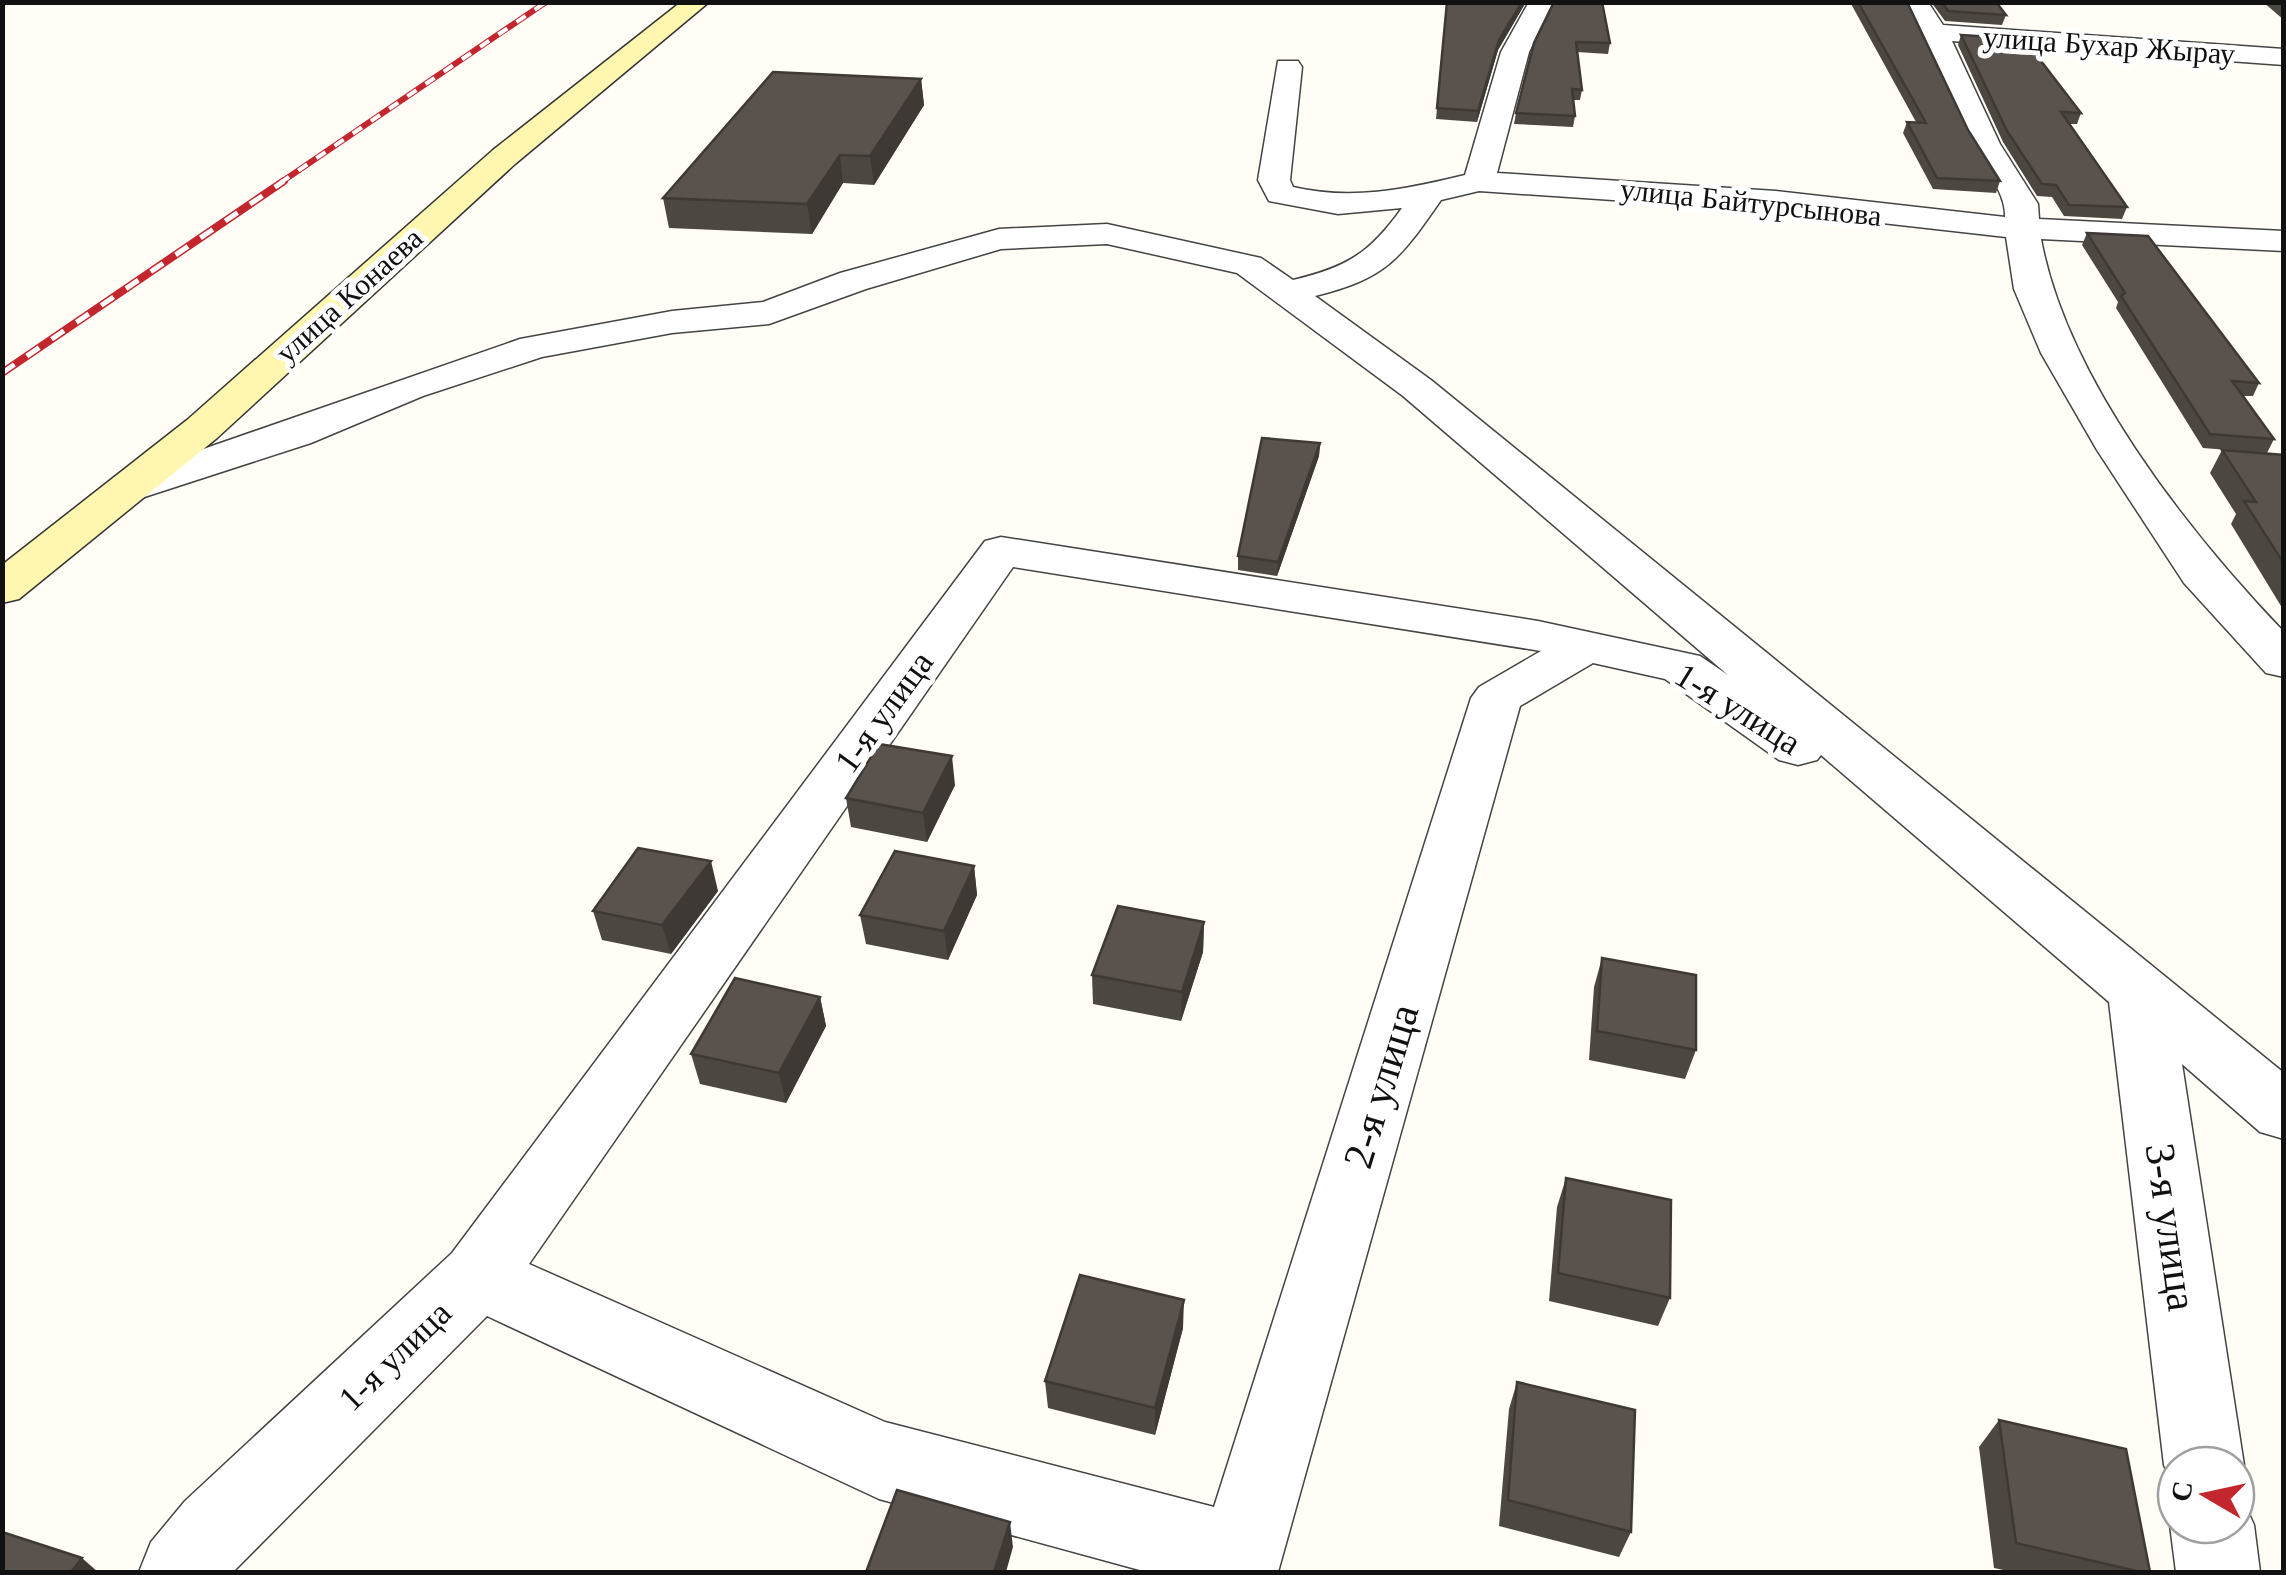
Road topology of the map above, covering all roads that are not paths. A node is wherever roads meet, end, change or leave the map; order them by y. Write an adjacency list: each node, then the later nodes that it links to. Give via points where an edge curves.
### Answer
1 (698, 2): 14 (street, улица Конаева, via 504,157)
2 (1542, 2): 7 (street, via 1514,52)
3 (1914, 2): 4 (street)
4 (1935, 32): 5 (street, улица Бухар Жырау); 10 (street, via 1984,144 2022,204)
5 (2284, 58)
6 (1288, 67): 9 (street, via 1274,180 1280,194)
7 (1479, 181): 8 (street, улица Байтурсынова); 10 (street, улица Байтурсынова, via 1776,200)
8 (1430, 193): 9 (street, улица Байтурсынова, via 1374,206); 11 (street)
9 (1329, 206): 11 (street, via 1346,220)
10 (2022, 228): 12 (street); 17 (street, via 2032,289 2060,353 2118,450 2201,573)
11 (1400, 236): 13 (street, via 1353,276)
12 (2284, 241)
13 (1290, 292): 14 (street, via 1249,265 1107,234 999,239 769,313 534,347); 18 (street, via 1417,388)
14 (129, 489): 15 (street, улица Конаева)
15 (2, 589)
16 (1586, 646): 18 (street, 1-я улица, via 1682,667 1808,755); 21 (street, 1-я улица, via 1001,551); 24 (street, 2-я улица, via 1497,698)
17 (2284, 662)
18 (1877, 771): 19 (street)
19 (2139, 990): 20 (street); 22 (street, 3-я улица)
20 (2284, 1112)
21 (478, 1276): 24 (street, via 879,1460); 25 (street, 1-я улица, via 214,1530)
22 (2201, 1445)
23 (2215, 1545): 26 (street)
24 (1238, 1564)
25 (181, 1572)
26 (2218, 1572)

